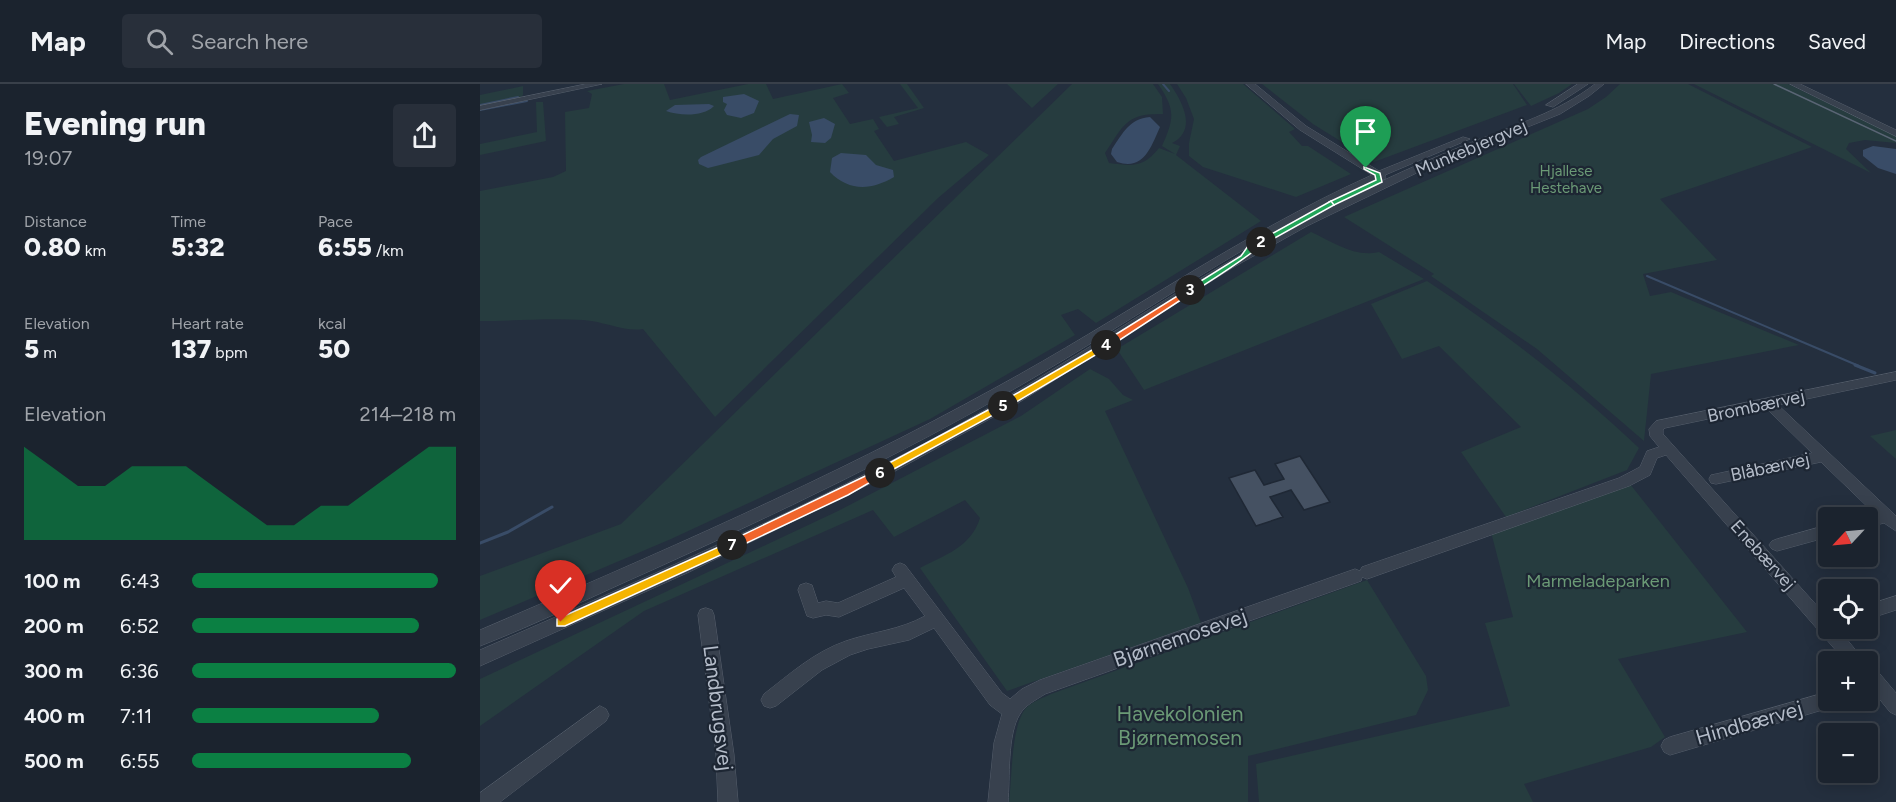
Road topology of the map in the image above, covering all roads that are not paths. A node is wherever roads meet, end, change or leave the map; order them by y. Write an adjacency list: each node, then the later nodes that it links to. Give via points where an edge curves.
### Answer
1 (598, 84): 6 (street)
2 (1250, 84): 8 (street, via 1303,128)
3 (1584, 84): 8 (street, Munkebjergvej, via 1533,113)
4 (1600, 84): 9 (street, Munkebjergvej, via 1546,117)
5 (1794, 84): 7 (street)
6 (480, 108)
7 (1896, 133)
8 (1378, 174): 9 (street); 10 (street, via 1379,181 1270,237); 24 (street, Munkebjergvej, via 1237,248 944,422 773,509)
9 (1392, 182): 10 (street, Munkebjergvej)
10 (1244, 257): 26 (street, Munkebjergvej, via 1039,385 845,492)
11 (1896, 376): 12 (street, Brombærvej)
12 (1768, 403): 13 (street, Brombærvej, via 1661,424 1656,429 1657,436); 14 (street, Blåbærvej)
13 (1668, 449): 25 (street, Enebærvej); 31 (street, Bjørnemosevej, via 1652,455 1645,471 1624,482 1040,688)
14 (1824, 456): 15 (street, Blåbærvej); 16 (street, Blåbærvej)
15 (1716, 479)
16 (1891, 520)
17 (1818, 534): 18 (street)
18 (1777, 545)
19 (806, 591): 23 (street, via 813,611 839,610 903,574)
20 (1896, 603): 21 (street)
21 (1878, 609)
22 (706, 615): 35 (street, Landbrugsvej)
23 (936, 618): 28 (street, via 909,633 845,649 816,664); 31 (street, via 996,699)
24 (480, 638)
25 (1847, 651)
26 (480, 658)
27 (1878, 689): 30 (street)
28 (770, 700)
29 (1818, 703): 33 (street, Hindbærvej)
30 (1896, 706)
31 (1011, 711): 36 (street)
32 (600, 715): 34 (street)
33 (1670, 746)
34 (484, 802)
35 (728, 802)
36 (998, 802)

